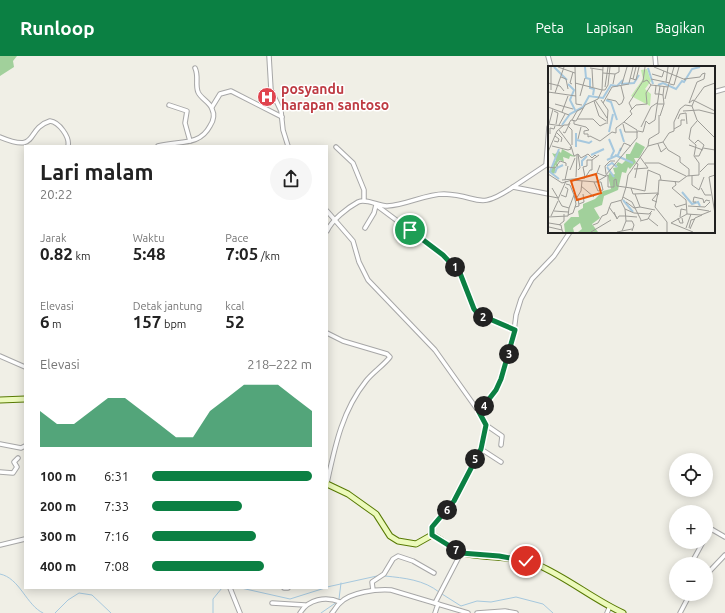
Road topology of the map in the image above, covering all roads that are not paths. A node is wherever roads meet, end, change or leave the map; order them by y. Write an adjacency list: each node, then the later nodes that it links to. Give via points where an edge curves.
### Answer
1 (268, 56): 11 (street, via 271,90)
2 (548, 56): 4 (street)
3 (655, 56): 5 (street)
4 (551, 66)
5 (656, 66)
6 (195, 68): 10 (street, via 197,91)
7 (725, 89): 8 (street)
8 (715, 92)
9 (169, 106): 14 (street, via 187,111 185,123)
10 (212, 107): 11 (street, via 220,94 231,91); 14 (street, via 214,115 208,130 196,141)
11 (282, 117): 17 (street)
12 (0, 136): 15 (street, via 28,142 41,126 50,121 57,123)
13 (548, 140): 19 (street, via 546,165)
14 (190, 141): 16 (street)
15 (68, 145)
16 (162, 145)
17 (288, 145)
18 (336, 147): 21 (street, via 353,163 365,193)
19 (513, 187): 20 (street); 22 (street, via 495,199 482,202 445,194 387,206)
20 (548, 194)
21 (364, 200): 22 (street); 24 (street)
22 (376, 205): 25 (street); 28 (street, via 452,264 460,273 478,314)
23 (328, 212): 24 (street)
24 (336, 220): 26 (street); 34 (street, via 353,241 368,280 435,350)
25 (365, 228)
26 (328, 230)
27 (569, 233): 28 (street, via 527,288 516,315)
28 (515, 330): 34 (street, via 501,379)
29 (328, 334): 43 (street, via 390,357 366,380 350,405 336,444)
30 (0, 356): 31 (street)
31 (24, 367)
32 (24, 399): 33 (main road)
33 (0, 400)
34 (479, 412): 35 (street)
35 (486, 425): 37 (street, via 502,436); 39 (street)
36 (0, 444): 38 (street)
37 (501, 445)
38 (24, 446)
39 (481, 449): 41 (street); 46 (street, via 454,501 432,527)
40 (18, 458): 42 (street, via 14,462 17,467 14,473)
41 (502, 462)
42 (0, 472)
43 (328, 480)
44 (328, 484): 46 (main road, via 348,494 376,514 390,536 398,541 416,544)
45 (713, 529): 47 (street)
46 (432, 535): 50 (main road)
47 (725, 537)
48 (24, 539): 49 (street)
49 (0, 545)
50 (461, 553): 59 (street); 61 (main road, via 509,558 537,565)
51 (725, 555): 52 (street)
52 (713, 568)
53 (434, 573): 55 (street, via 398,556 393,559 382,576 372,582)
54 (230, 589): 63 (street)
55 (373, 590): 57 (street); 59 (street, via 391,590)
56 (686, 601): 72 (street)
57 (340, 602): 60 (street, via 316,600); 65 (street)
58 (272, 603): 60 (street)
59 (437, 603): 62 (street); 66 (street)
60 (305, 605): 64 (street)
61 (610, 606): 70 (street); 71 (main road)
62 (460, 612): 67 (street)
63 (240, 613)
64 (300, 613)
65 (332, 613)
66 (435, 613)
67 (468, 613)
68 (477, 613): 69 (street)
69 (516, 613)
70 (607, 613)
71 (623, 613)
72 (680, 613)

